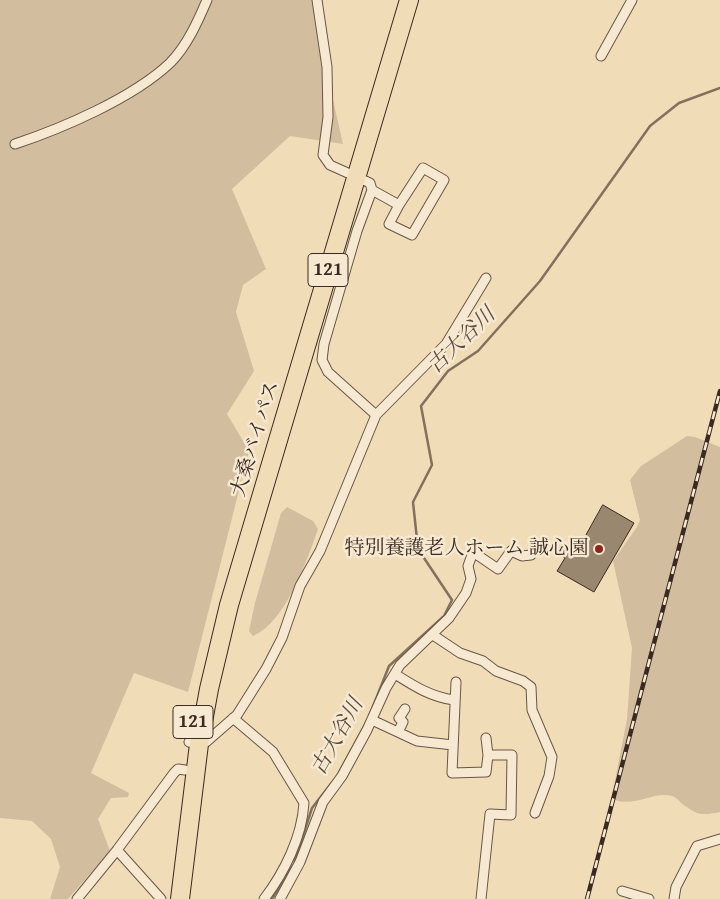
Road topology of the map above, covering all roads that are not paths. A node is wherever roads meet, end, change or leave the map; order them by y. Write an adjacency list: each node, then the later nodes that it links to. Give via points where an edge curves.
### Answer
1 (207, 0): 7 (street, via 171,62 143,84 55,129)
2 (317, 0): 8 (street, via 327,67 328,117 323,155 330,165)
3 (398, 0): 8 (highway, 大桑バイパス / 121)
4 (409, 0): 8 (highway, 大桑バイパス / 121)
5 (632, 0): 6 (street)
6 (601, 56)
7 (15, 144)
8 (351, 175): 9 (street, via 370,183); 23 (highway, 大桑バイパス / 121, via 241,544)
9 (372, 190): 10 (street); 12 (street, via 357,231 322,360 328,372)
10 (400, 205): 10 (street, via 388,224 412,236 444,180 422,168)
11 (486, 278): 12 (street, via 446,344)
12 (376, 415): 19 (street, via 320,551 300,586 282,638)
13 (531, 555): 14 (street, via 522,556 511,550 498,569 472,552 468,566 471,579 466,593)
14 (433, 635): 15 (street, via 400,665); 27 (street, via 460,653 483,661 530,687 532,710 552,757 549,776)
15 (395, 674): 17 (street, via 424,692); 20 (street)
16 (456, 682): 17 (street)
17 (454, 700): 24 (street)
18 (405, 709): 21 (street, via 399,718 403,722)
19 (234, 718): 23 (street, via 206,742); 35 (street, via 273,752 304,803 296,840 285,866)
20 (372, 720): 21 (street); 36 (street, via 342,776 323,802 300,862)
21 (398, 732): 24 (street, via 417,741)
22 (486, 738): 25 (street)
23 (194, 743): 26 (highway, 大桑バイパス / 121); 34 (highway, 大桑バイパス / 121)
24 (453, 745): 25 (street, via 452,774 486,772)
25 (488, 755): 37 (street, via 512,755 511,816 490,814)
26 (184, 770): 29 (street, via 178,769 174,773); 33 (highway, 大桑バイパス / 121)
27 (535, 813)
28 (720, 839): 39 (street, via 696,846 676,887)
29 (117, 850): 31 (street); 32 (street)
30 (622, 891): 38 (street)
31 (77, 899)
32 (161, 899)
33 (169, 899)
34 (180, 899)
35 (264, 899)
36 (280, 899)
37 (480, 899)
38 (649, 899)
39 (674, 899)

